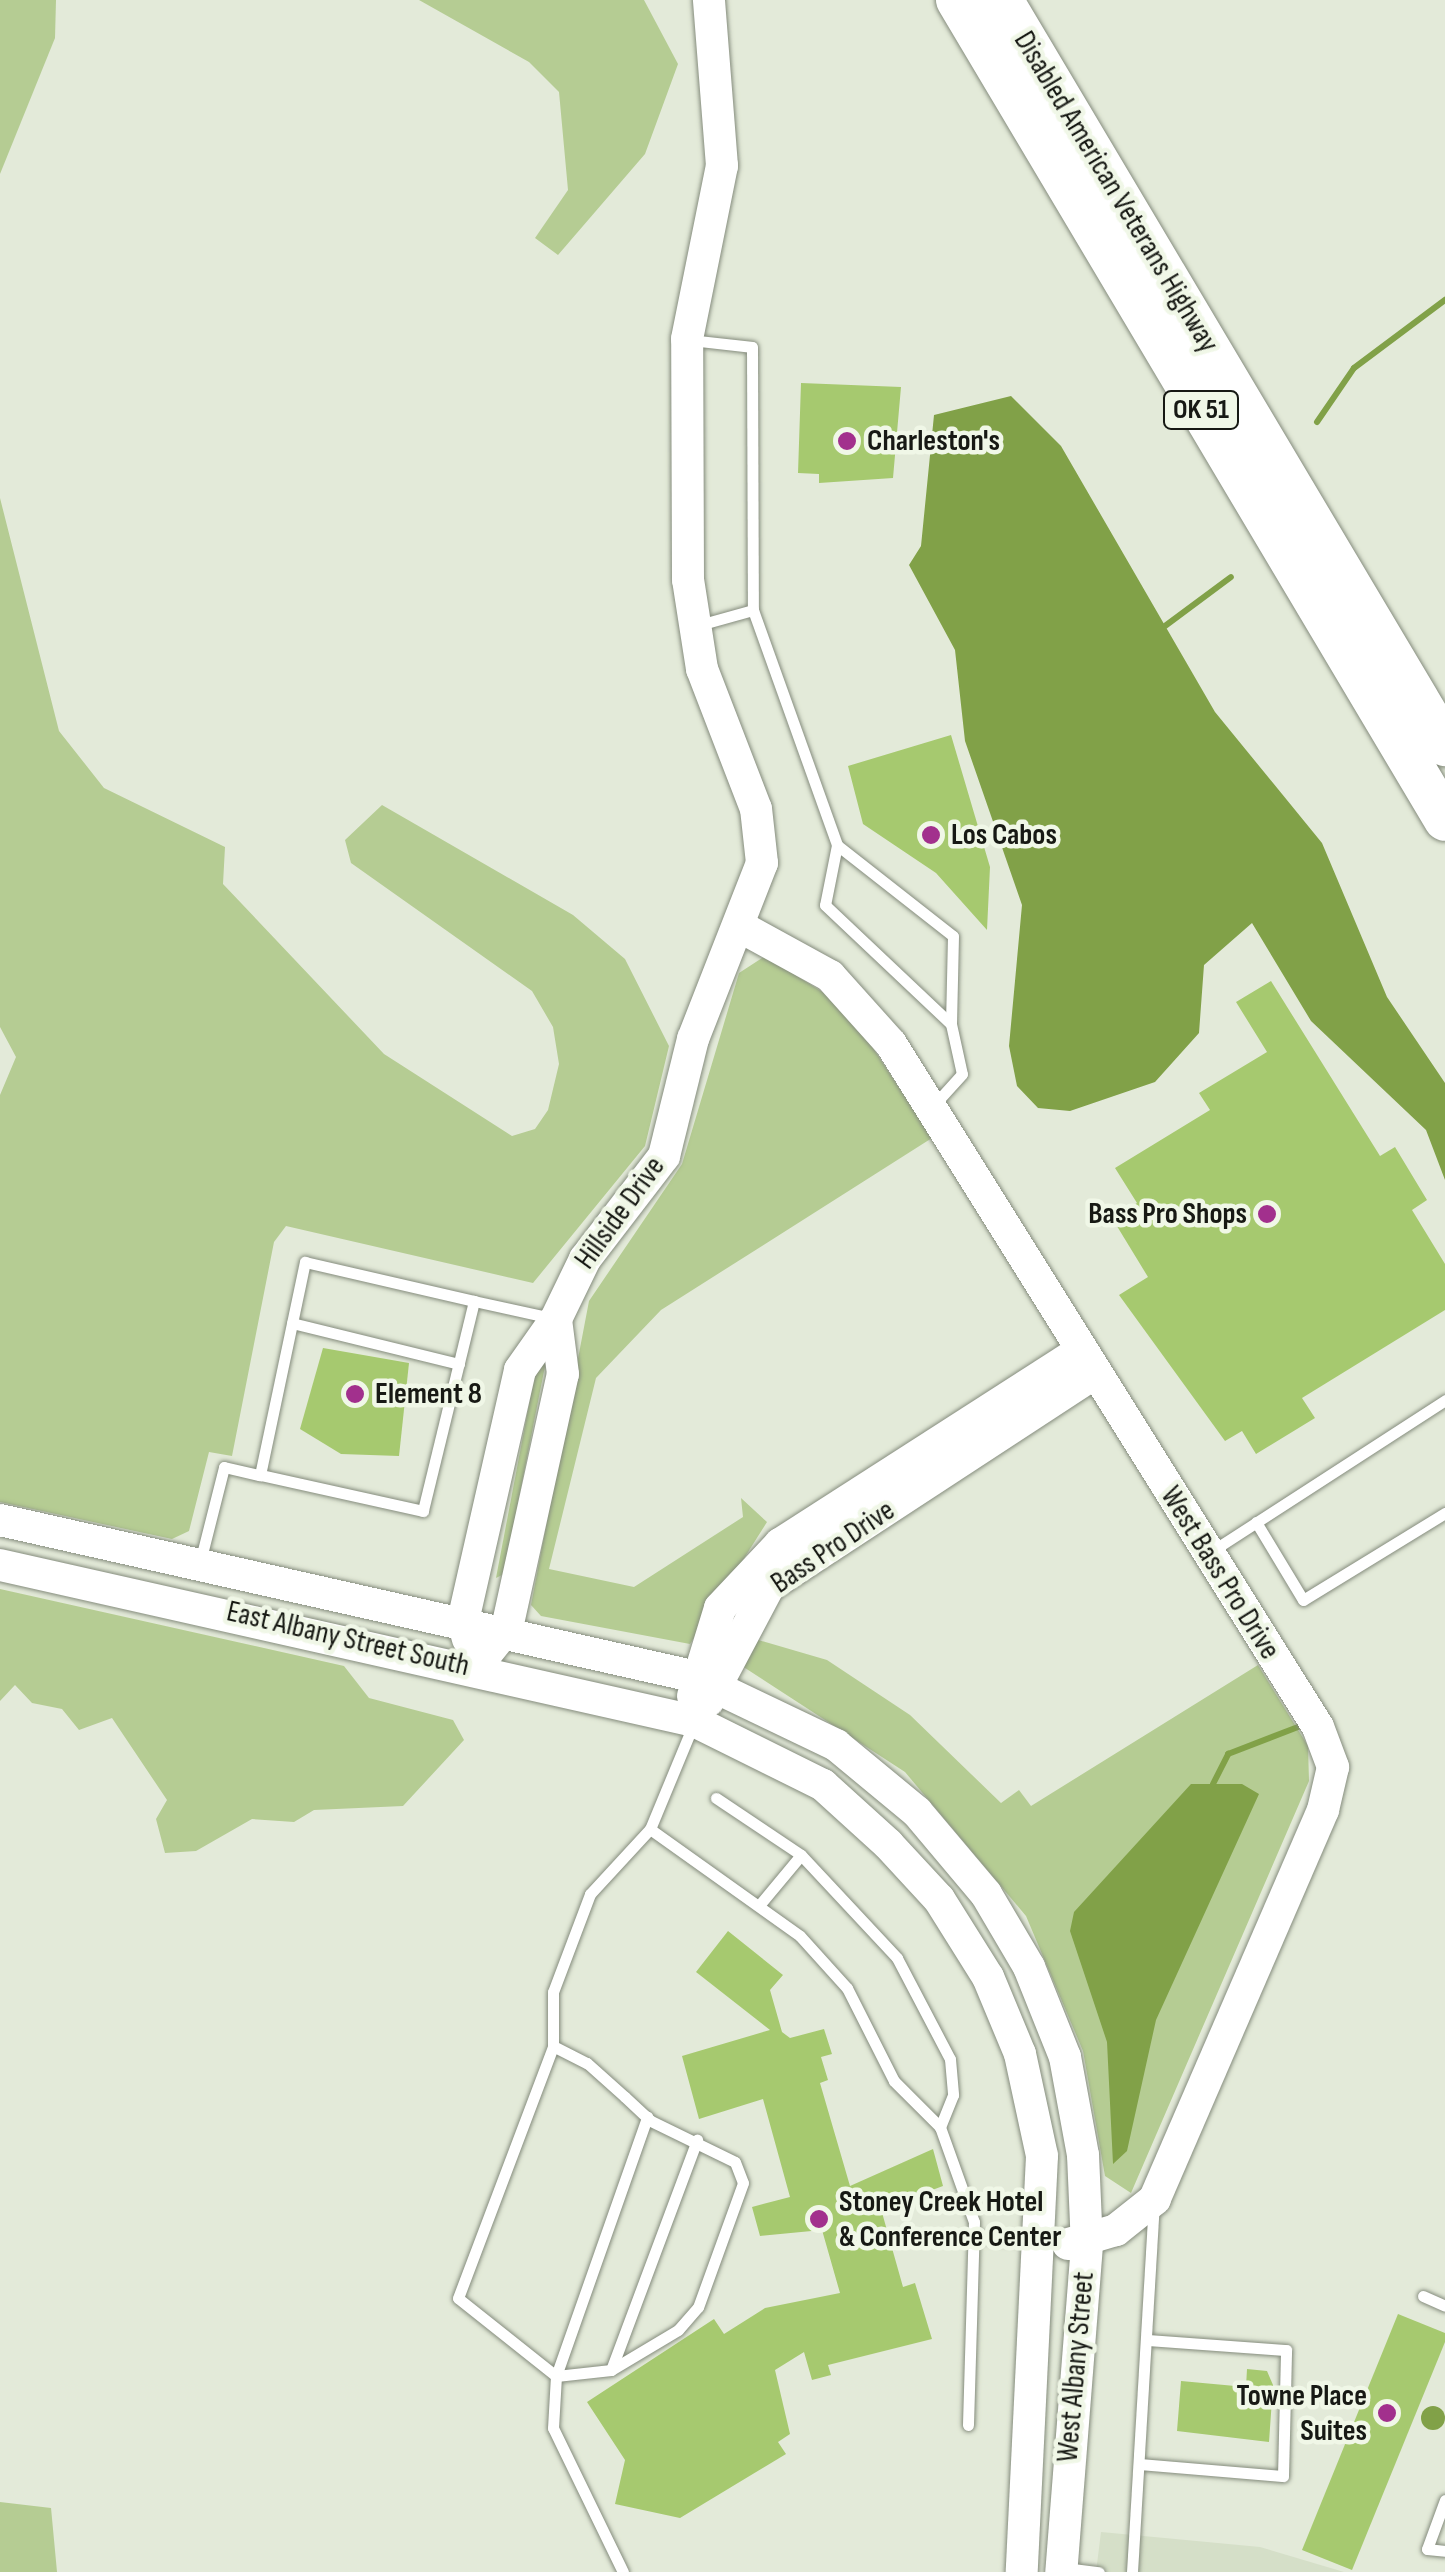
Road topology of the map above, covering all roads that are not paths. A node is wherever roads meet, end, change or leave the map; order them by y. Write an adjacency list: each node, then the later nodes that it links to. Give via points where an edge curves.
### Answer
1 (709, 0): 4 (street, Hillside Drive, via 722,166)
2 (957, 0): 8 (highway, Disabled American Veterans Highway / OK 51)
3 (1002, 0): 7 (highway, Disabled American Veterans Highway / OK 51)
4 (687, 339): 5 (lane, via 752,347); 6 (street, Hillside Drive)
5 (752, 610): 6 (lane); 9 (lane)
6 (693, 626): 10 (street, Hillside Drive, via 761,836)
7 (1445, 745)
8 (1445, 820)
9 (837, 845): 11 (lane, via 825,905); 11 (lane, via 953,936)
10 (739, 926): 12 (street, West Bass Pro Drive, via 797,952 863,1006); 14 (street, Hillside Drive, via 693,1039 664,1156 584,1259)
11 (951, 1024): 12 (lane, via 962,1074)
12 (930, 1107): 16 (street, West Bass Pro Drive)
13 (474, 1300): 14 (lane); 15 (lane, via 304,1262); 17 (lane)
14 (556, 1320): 26 (street, Hillside Drive, via 520,1370); 27 (street, via 563,1374)
15 (292, 1323): 17 (lane); 19 (lane)
16 (1088, 1362): 23 (street, West Bass Pro Drive); 29 (street, Bass Pro Drive, via 769,1586)
17 (459, 1364): 19 (lane, via 423,1511)
18 (1445, 1400): 22 (lane)
19 (260, 1475): 24 (lane, via 224,1466)
20 (1445, 1513): 22 (lane, via 1304,1600)
21 (0, 1520): 24 (street, East Albany Street South)
22 (1256, 1522): 23 (lane)
23 (1208, 1553): 39 (street, West Bass Pro Drive, via 1318,1728 1333,1767)
24 (200, 1564): 26 (street, East Albany Street South)
25 (0, 1565): 28 (street, East Albany Street South)
26 (463, 1621): 27 (street, East Albany Street South); 28 (street)
27 (507, 1628): 28 (street); 29 (street, East Albany Street South)
28 (476, 1668): 30 (street, East Albany Street South)
29 (706, 1680): 30 (street, Bass Pro Drive); 42 (street, West Albany Street, via 836,1745 917,1812 986,1894 1029,1966 1064,2057 1084,2155)
30 (694, 1721): 32 (lane); 41 (street, West Albany Street, via 823,1785 939,1900 988,1977 1020,2054 1042,2156)
31 (716, 1798): 33 (lane)
32 (650, 1829): 34 (lane); 35 (lane, via 590,1894 553,1992)
33 (801, 1855): 34 (lane); 37 (lane, via 896,1958 950,2059 953,2096)
34 (761, 1903): 37 (lane, via 846,1988 894,2081)
35 (553, 2046): 36 (lane); 47 (lane, via 458,2298)
36 (646, 2117): 38 (lane); 47 (lane)
37 (940, 2127): 40 (lane)
38 (697, 2140): 46 (lane); 46 (lane, via 735,2162 743,2183 698,2307 678,2330)
39 (1155, 2199): 42 (street); 45 (lane)
40 (975, 2236): 41 (lane); 48 (lane)
41 (1044, 2242): 42 (street); 54 (street, West Albany Street)
42 (1086, 2245): 52 (street, West Albany Street)
43 (1423, 2296): 44 (lane)
44 (1445, 2306)
45 (1146, 2340): 49 (lane); 49 (lane, via 1286,2350 1283,2476)
46 (611, 2370): 47 (lane)
47 (556, 2376): 53 (lane, via 554,2428)
48 (968, 2425)
49 (1139, 2464): 56 (lane)
50 (1445, 2500): 51 (lane, via 1427,2549)
51 (1445, 2551)
52 (1061, 2570): 55 (lane)
53 (623, 2572)
54 (1022, 2572)
55 (1099, 2572)
56 (1132, 2572)

